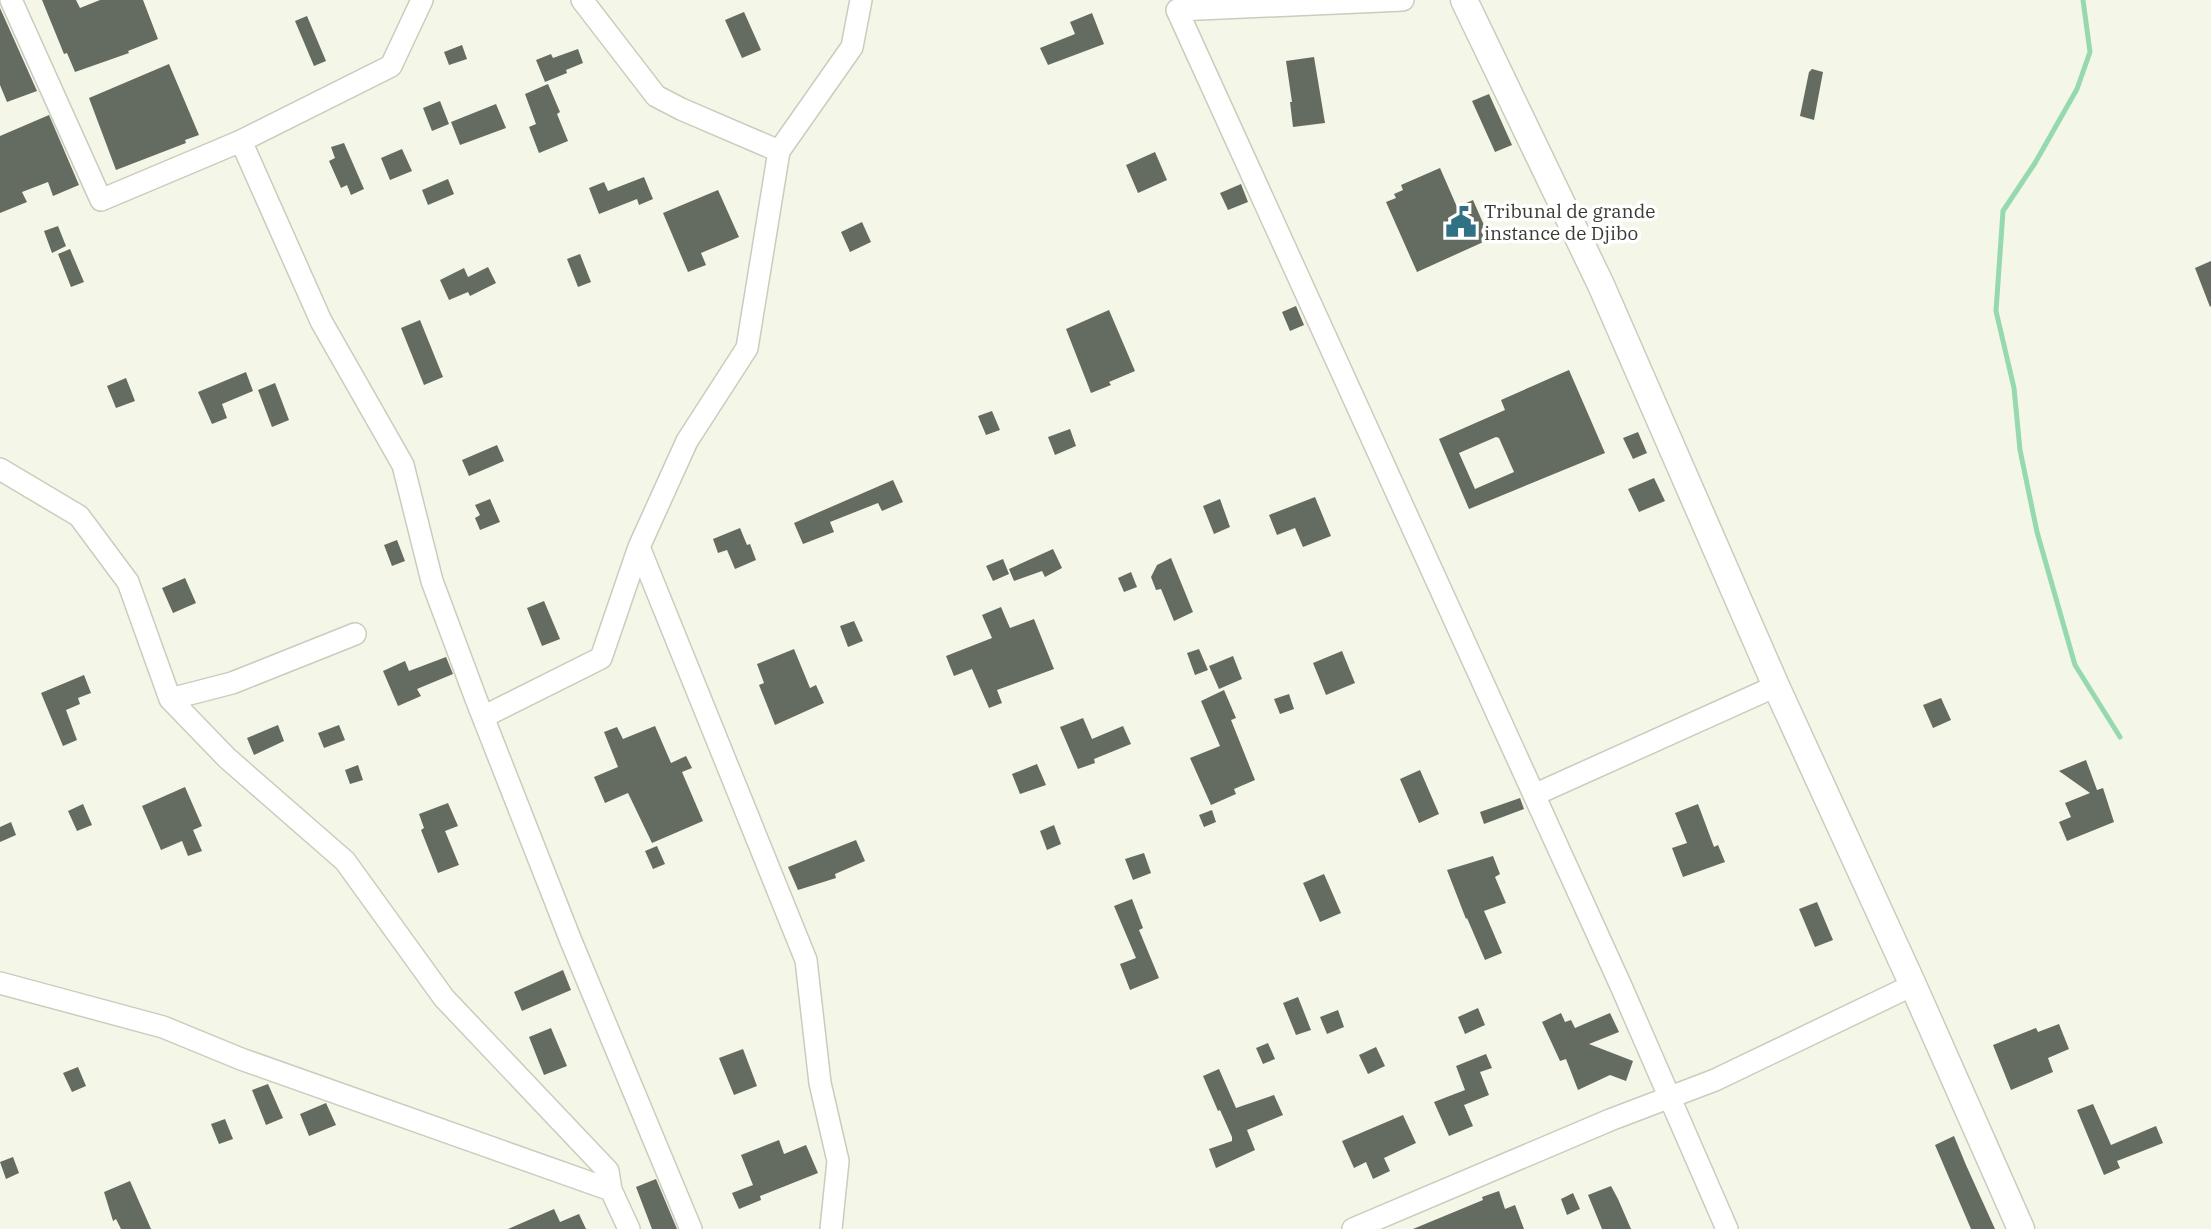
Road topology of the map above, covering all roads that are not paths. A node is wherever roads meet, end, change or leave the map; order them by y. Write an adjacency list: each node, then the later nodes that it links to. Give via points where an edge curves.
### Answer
1 (12, 0): 7 (street, via 101,200)
2 (422, 0): 7 (street, via 391,66)
3 (582, 0): 8 (street, via 656,96)
4 (861, 0): 8 (street, via 852,47)
5 (1403, 0): 15 (street, via 1177,10)
6 (1464, 0): 12 (main road, via 1601,285)
7 (241, 141): 14 (street, via 321,321 403,465 432,581)
8 (779, 151): 10 (street, via 747,348 687,441)
9 (0, 469): 13 (street, via 79,516 120,570)
10 (639, 547): 14 (street, via 601,658); 23 (street, via 806,960 820,1083 838,1161)
11 (355, 634): 13 (street, via 232,683)
12 (1776, 686): 15 (street); 17 (main road)
13 (170, 699): 19 (street, via 227,758 345,861 444,998 608,1171)
14 (483, 717): 22 (street)
15 (1534, 795): 18 (street)
16 (0, 983): 19 (street, via 163,1027 240,1059)
17 (1913, 985): 18 (street); 25 (main road)
18 (1670, 1097): 20 (street); 24 (street)
19 (611, 1190): 21 (street)
20 (1361, 1227)
21 (629, 1229)
22 (691, 1229)
23 (831, 1229)
24 (1727, 1229)
25 (2021, 1229)

